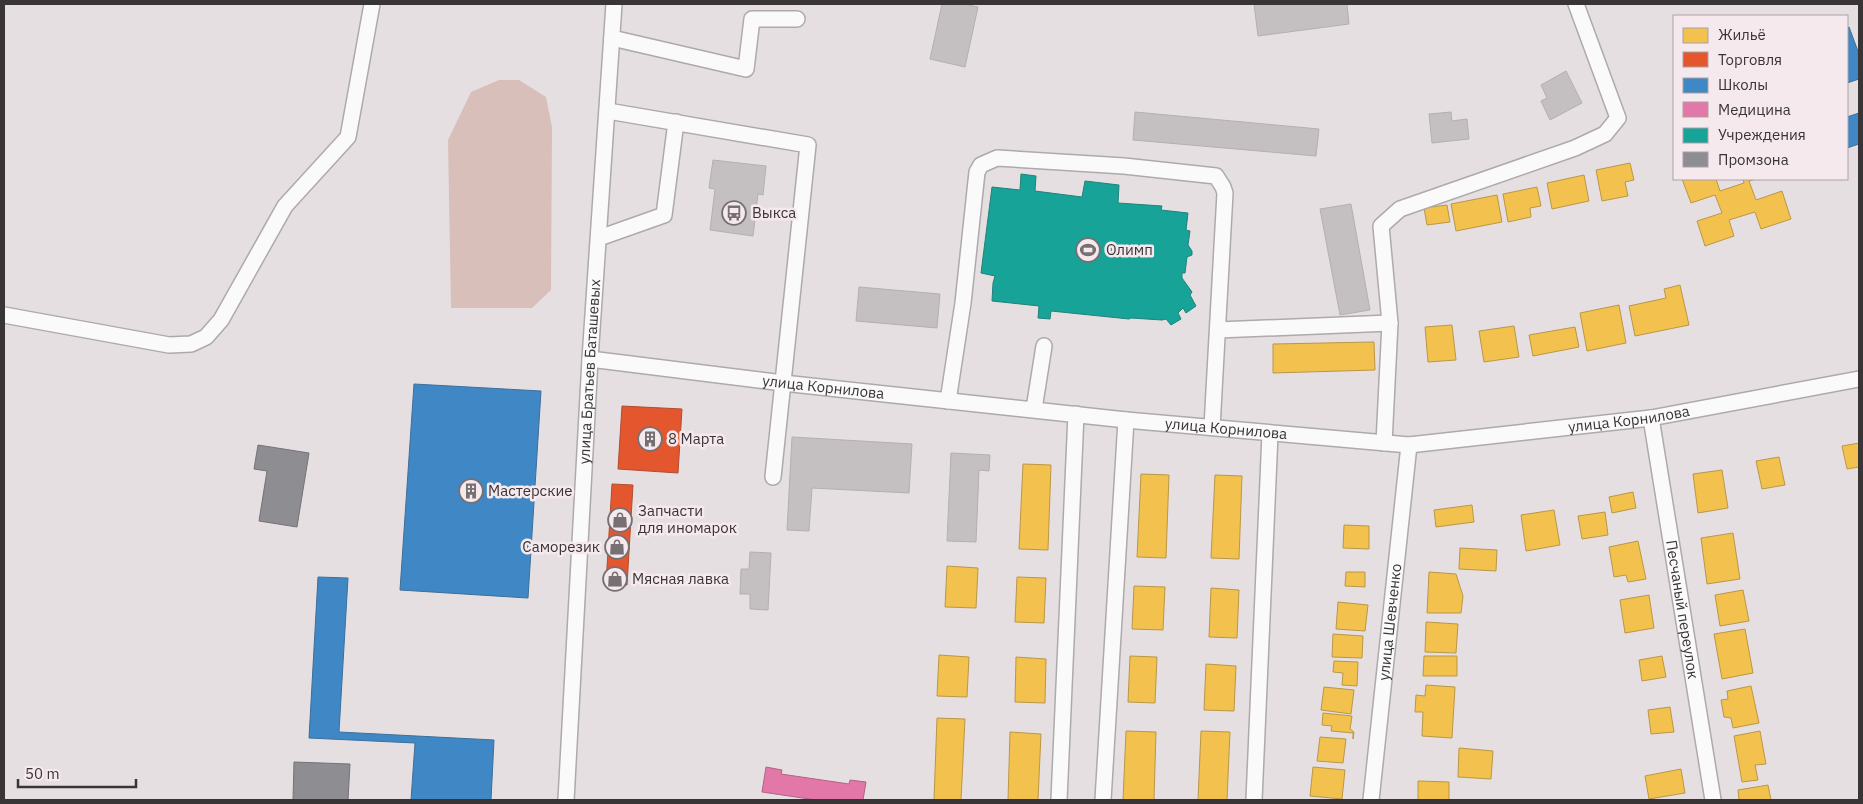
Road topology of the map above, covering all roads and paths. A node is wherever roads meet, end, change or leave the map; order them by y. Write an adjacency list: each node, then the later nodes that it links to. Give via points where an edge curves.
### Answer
1 (372, 4): 9 (street, via 348,138 285,206 221,320 206,337 191,344 170,345)
2 (614, 4): 5 (street, улица Братьев Баташевых)
3 (1576, 4): 10 (street, via 1618,118 1605,134 1576,148 1400,209 1381,226)
4 (797, 18): 5 (street, via 752,20 746,69)
5 (612, 38): 6 (street, улица Братьев Баташевых)
6 (608, 111): 7 (street); 8 (street, улица Братьев Баташевых)
7 (676, 122): 8 (street, via 664,215); 15 (street, via 808,145)
8 (599, 238): 13 (street, улица Братьев Баташевых)
9 (4, 315)
10 (1390, 323): 11 (street); 23 (street)
11 (1218, 330): 16 (street, via 1225,193 1216,176 998,158 981,165 977,172 963,303); 21 (street)
12 (1044, 346): 17 (street)
13 (590, 359): 15 (street, улица Корнилова); 26 (street, улица Братьев Баташевых)
14 (1859, 379): 19 (street, улица Корнилова)
15 (783, 383): 16 (street, улица Корнилова); 25 (street)
16 (948, 401): 17 (street, улица Корнилова)
17 (1034, 409): 18 (street, улица Корнилова)
18 (1076, 414): 20 (street, улица Корнилова); 27 (street)
19 (1652, 418): 24 (street, улица Корнилова); 31 (street, Песчаный переулок)
20 (1126, 420): 21 (street, улица Корнилова); 28 (street)
21 (1212, 426): 22 (street, улица Корнилова)
22 (1270, 434): 23 (street, улица Корнилова); 29 (street)
23 (1384, 443): 24 (street, улица Корнилова)
24 (1409, 445): 30 (street, улица Шевченко)
25 (773, 477)
26 (566, 800)
27 (1059, 800)
28 (1103, 800)
29 (1254, 800)
30 (1371, 800)
31 (1713, 800)

